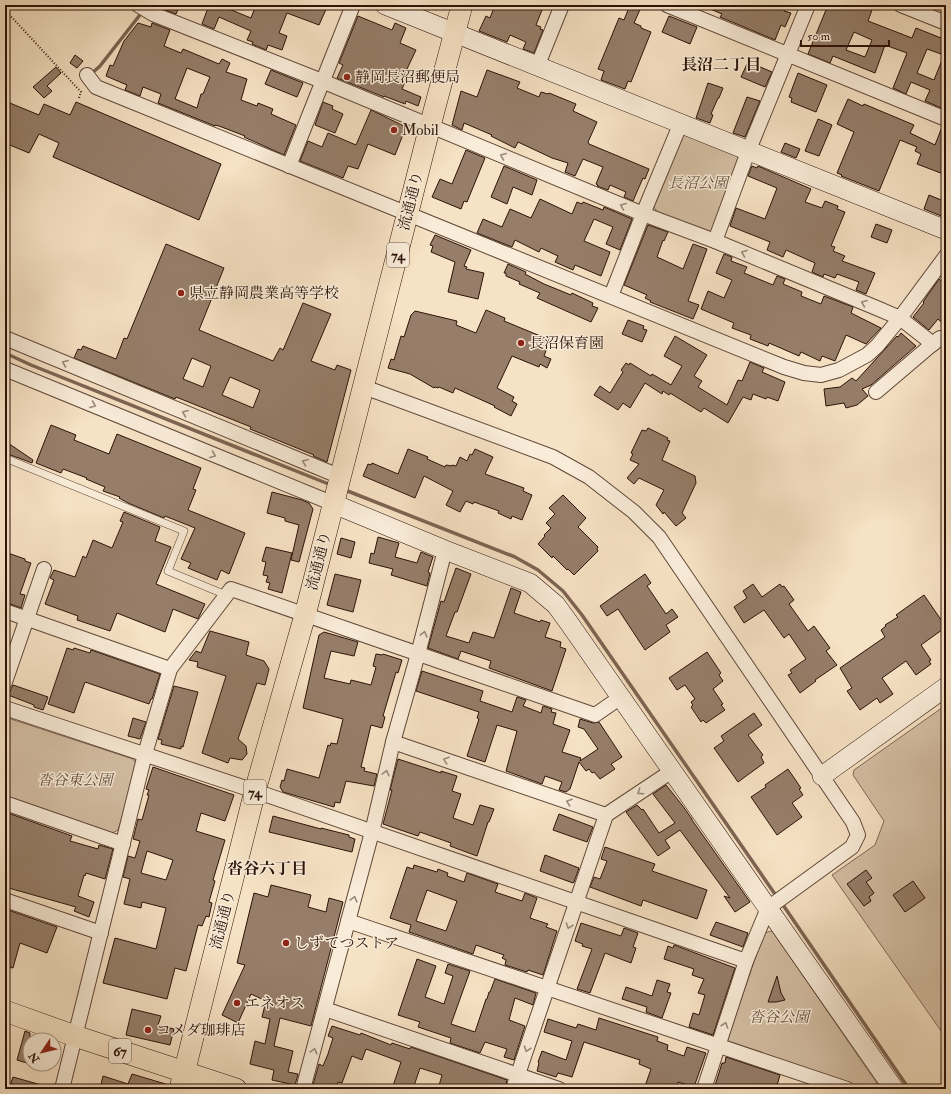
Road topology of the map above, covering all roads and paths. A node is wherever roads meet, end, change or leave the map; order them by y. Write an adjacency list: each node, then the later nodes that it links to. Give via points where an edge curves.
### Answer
1 (353, 5): 15 (street)
2 (385, 5): 11 (street)
3 (462, 5): 11 (main road, 74)
4 (562, 5): 13 (street)
5 (666, 5): 12 (street)
6 (808, 5): 12 (street)
7 (902, 5): 10 (street)
8 (141, 6): 15 (street, via 153,14)
9 (5, 10): 16 (path, via 81,92)
10 (946, 23)
11 (455, 33): 13 (street); 19 (main road, 流通通り / 74)
12 (788, 54): 17 (street); 20 (street)
13 (537, 67): 18 (street)
14 (87, 75): 21 (street, via 96,87)
15 (322, 81): 19 (street); 21 (street)
16 (80, 98)
17 (946, 119)
18 (680, 125): 20 (street); 22 (street)
19 (430, 126): 22 (street, one-way to 19); 23 (main road, 流通通り / 74)
20 (748, 152): 24 (street); 25 (street)
21 (289, 166): 23 (street)
22 (643, 214): 25 (street); 27 (street)
23 (408, 215): 27 (street); 33 (main road, 流通通り / 74)
24 (946, 230)
25 (715, 241): 28 (street, one-way to 25)
26 (946, 256): 28 (street)
27 (611, 296): 28 (street, via 784,367 815,374 839,370 867,355)
28 (900, 318): 31 (street)
29 (5, 338): 36 (street, one-way to 29)
30 (946, 338): 31 (street, via 940,338)
31 (933, 344): 34 (street)
32 (5, 369): 37 (street, one-way to 37)
33 (364, 387): 36 (main road, 流通通り / 74); 53 (street, via 553,457 589,477 634,512 659,537)
34 (876, 392)
35 (5, 458): 40 (lane, via 184,532 168,571)
36 (341, 477): 37 (main road, 流通通り / 74)
37 (334, 501): 38 (street); 42 (main road, 流通通り / 74)
38 (445, 550): 44 (street, one-way to 38); 48 (street, via 530,583 556,605)
39 (44, 569): 43 (street)
40 (226, 595): 42 (street, via 231,590); 45 (street)
41 (5, 611): 43 (street)
42 (305, 616): 44 (street); 54 (main road, 流通通り / 74)
43 (27, 618): 45 (street); 46 (street)
44 (418, 654): 48 (street, via 595,715); 50 (street)
45 (170, 669): 51 (street)
46 (5, 682)
47 (946, 686): 53 (street)
48 (621, 697): 52 (street)
49 (5, 708): 51 (street)
50 (393, 742): 56 (street, one-way to 50); 57 (street, one-way to 50)
51 (145, 754): 54 (street); 58 (street)
52 (672, 771): 56 (street, one-way to 56); 61 (street)
53 (822, 776): 61 (street, via 853,822 858,835 852,847)
54 (255, 791): 57 (street); 71 (main road, 流通通り / 74)
55 (5, 803): 58 (street)
56 (606, 815): 60 (street)
57 (372, 832): 60 (street); 62 (street, one-way to 57)
58 (123, 844): 63 (street)
59 (5, 900): 63 (street)
60 (577, 903): 64 (street); 65 (street, one-way to 65)
61 (771, 906): 64 (street); 79 (street)
62 (348, 921): 65 (street); 66 (street)
63 (101, 933): 68 (street)
64 (746, 961): 69 (street, one-way to 64)
65 (548, 988): 69 (street); 70 (street, one-way to 70)
66 (325, 1010): 70 (street); 74 (street, one-way to 66)
67 (5, 1011): 68 (main road, 67)
68 (75, 1036): 71 (main road, 67); 72 (street)
69 (718, 1046): 77 (street); 78 (street)
70 (518, 1075): 75 (street); 76 (street)
71 (182, 1081): 73 (main road, 67)
72 (62, 1089)
73 (236, 1089)
74 (303, 1089)
75 (514, 1089)
76 (559, 1089)
77 (704, 1089)
78 (847, 1089)
79 (894, 1089)

